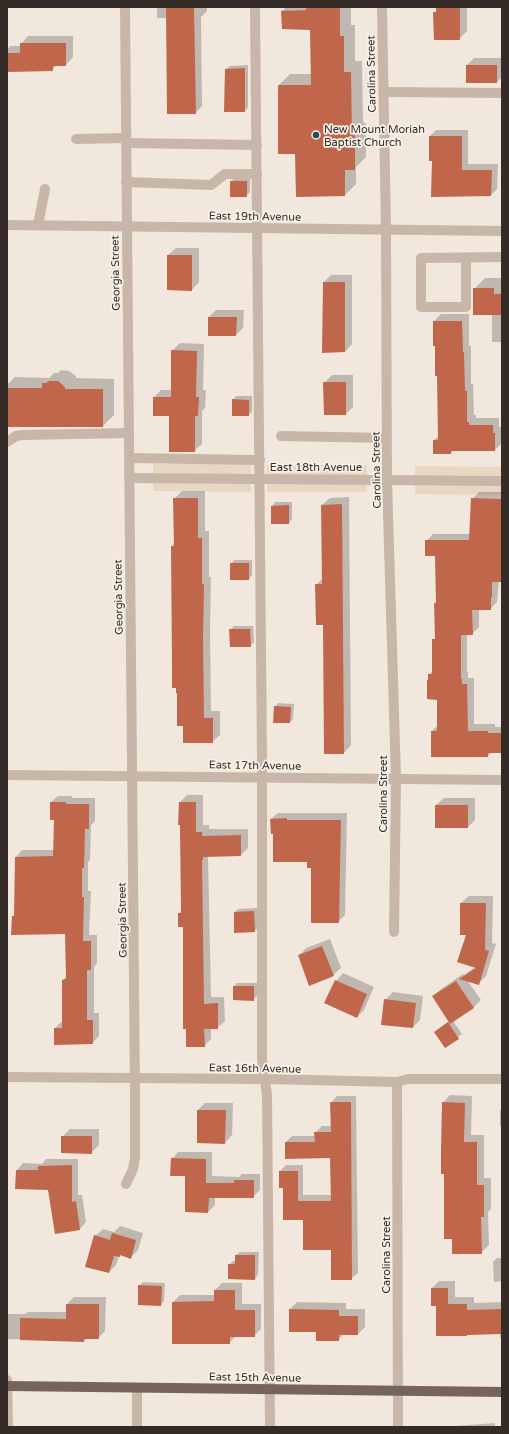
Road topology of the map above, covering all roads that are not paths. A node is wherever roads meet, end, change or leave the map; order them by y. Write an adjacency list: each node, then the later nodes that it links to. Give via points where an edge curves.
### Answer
1 (125, 7): 7 (street, Georgia Street)
2 (255, 7): 8 (street)
3 (382, 7): 4 (street, Carolina Street)
4 (384, 92): 5 (street); 16 (street, Carolina Street)
5 (502, 93)
6 (76, 140): 7 (street)
7 (126, 140): 8 (street); 10 (street, Georgia Street)
8 (257, 145): 9 (street)
9 (257, 174): 10 (street, via 225,174 211,185); 15 (street)
10 (126, 182): 14 (street, Georgia Street)
11 (46, 189): 13 (street)
12 (7, 225): 13 (street, East 19th Avenue)
13 (38, 225): 14 (street, East 19th Avenue)
14 (127, 226): 15 (street, East 19th Avenue); 20 (street, Georgia Street)
15 (258, 228): 16 (street, East 19th Avenue); 25 (street)
16 (386, 230): 17 (street, East 19th Avenue); 22 (street, Carolina Street)
17 (502, 231)
18 (502, 257): 19 (street)
19 (466, 258): 19 (street, via 421,258 421,307 466,307)
20 (129, 433): 23 (street, via 22,435); 24 (street, Georgia Street)
21 (281, 436): 22 (street)
22 (387, 438): 28 (street, Carolina Street)
23 (7, 442)
24 (129, 458): 25 (street); 26 (street, Georgia Street)
25 (260, 460): 27 (street)
26 (129, 478): 27 (street, East 18th Avenue); 31 (street, Georgia Street)
27 (260, 479): 28 (street, East 18th Avenue); 32 (street)
28 (388, 480): 29 (street, East 18th Avenue); 33 (street, Carolina Street)
29 (502, 481)
30 (7, 774): 31 (street, East 17th Avenue)
31 (132, 776): 32 (street, East 17th Avenue); 37 (street, Georgia Street)
32 (262, 777): 33 (street, East 17th Avenue); 38 (street, via 262,1059)
33 (396, 779): 34 (street, East 17th Avenue); 35 (street, Carolina Street)
34 (502, 780)
35 (394, 932)
36 (7, 1077): 37 (street, East 16th Avenue)
37 (135, 1078): 38 (street, East 16th Avenue); 41 (street, Georgia Street, via 134,1158 133,1169)
38 (265, 1079): 40 (street, East 16th Avenue); 45 (street)
39 (502, 1079): 40 (street, East 16th Avenue, via 408,1079)
40 (397, 1082): 46 (street, Carolina Street)
41 (126, 1184)
42 (7, 1380): 43 (street)
43 (7, 1386): 44 (main road, East 15th Avenue); 48 (street)
44 (136, 1388): 45 (main road, East 15th Avenue); 49 (street)
45 (270, 1390): 46 (main road, East 15th Avenue); 50 (street)
46 (398, 1391): 47 (main road, East 15th Avenue); 51 (street, Carolina Street)
47 (502, 1392)
48 (8, 1427)
49 (137, 1427)
50 (270, 1427)
51 (398, 1427)

